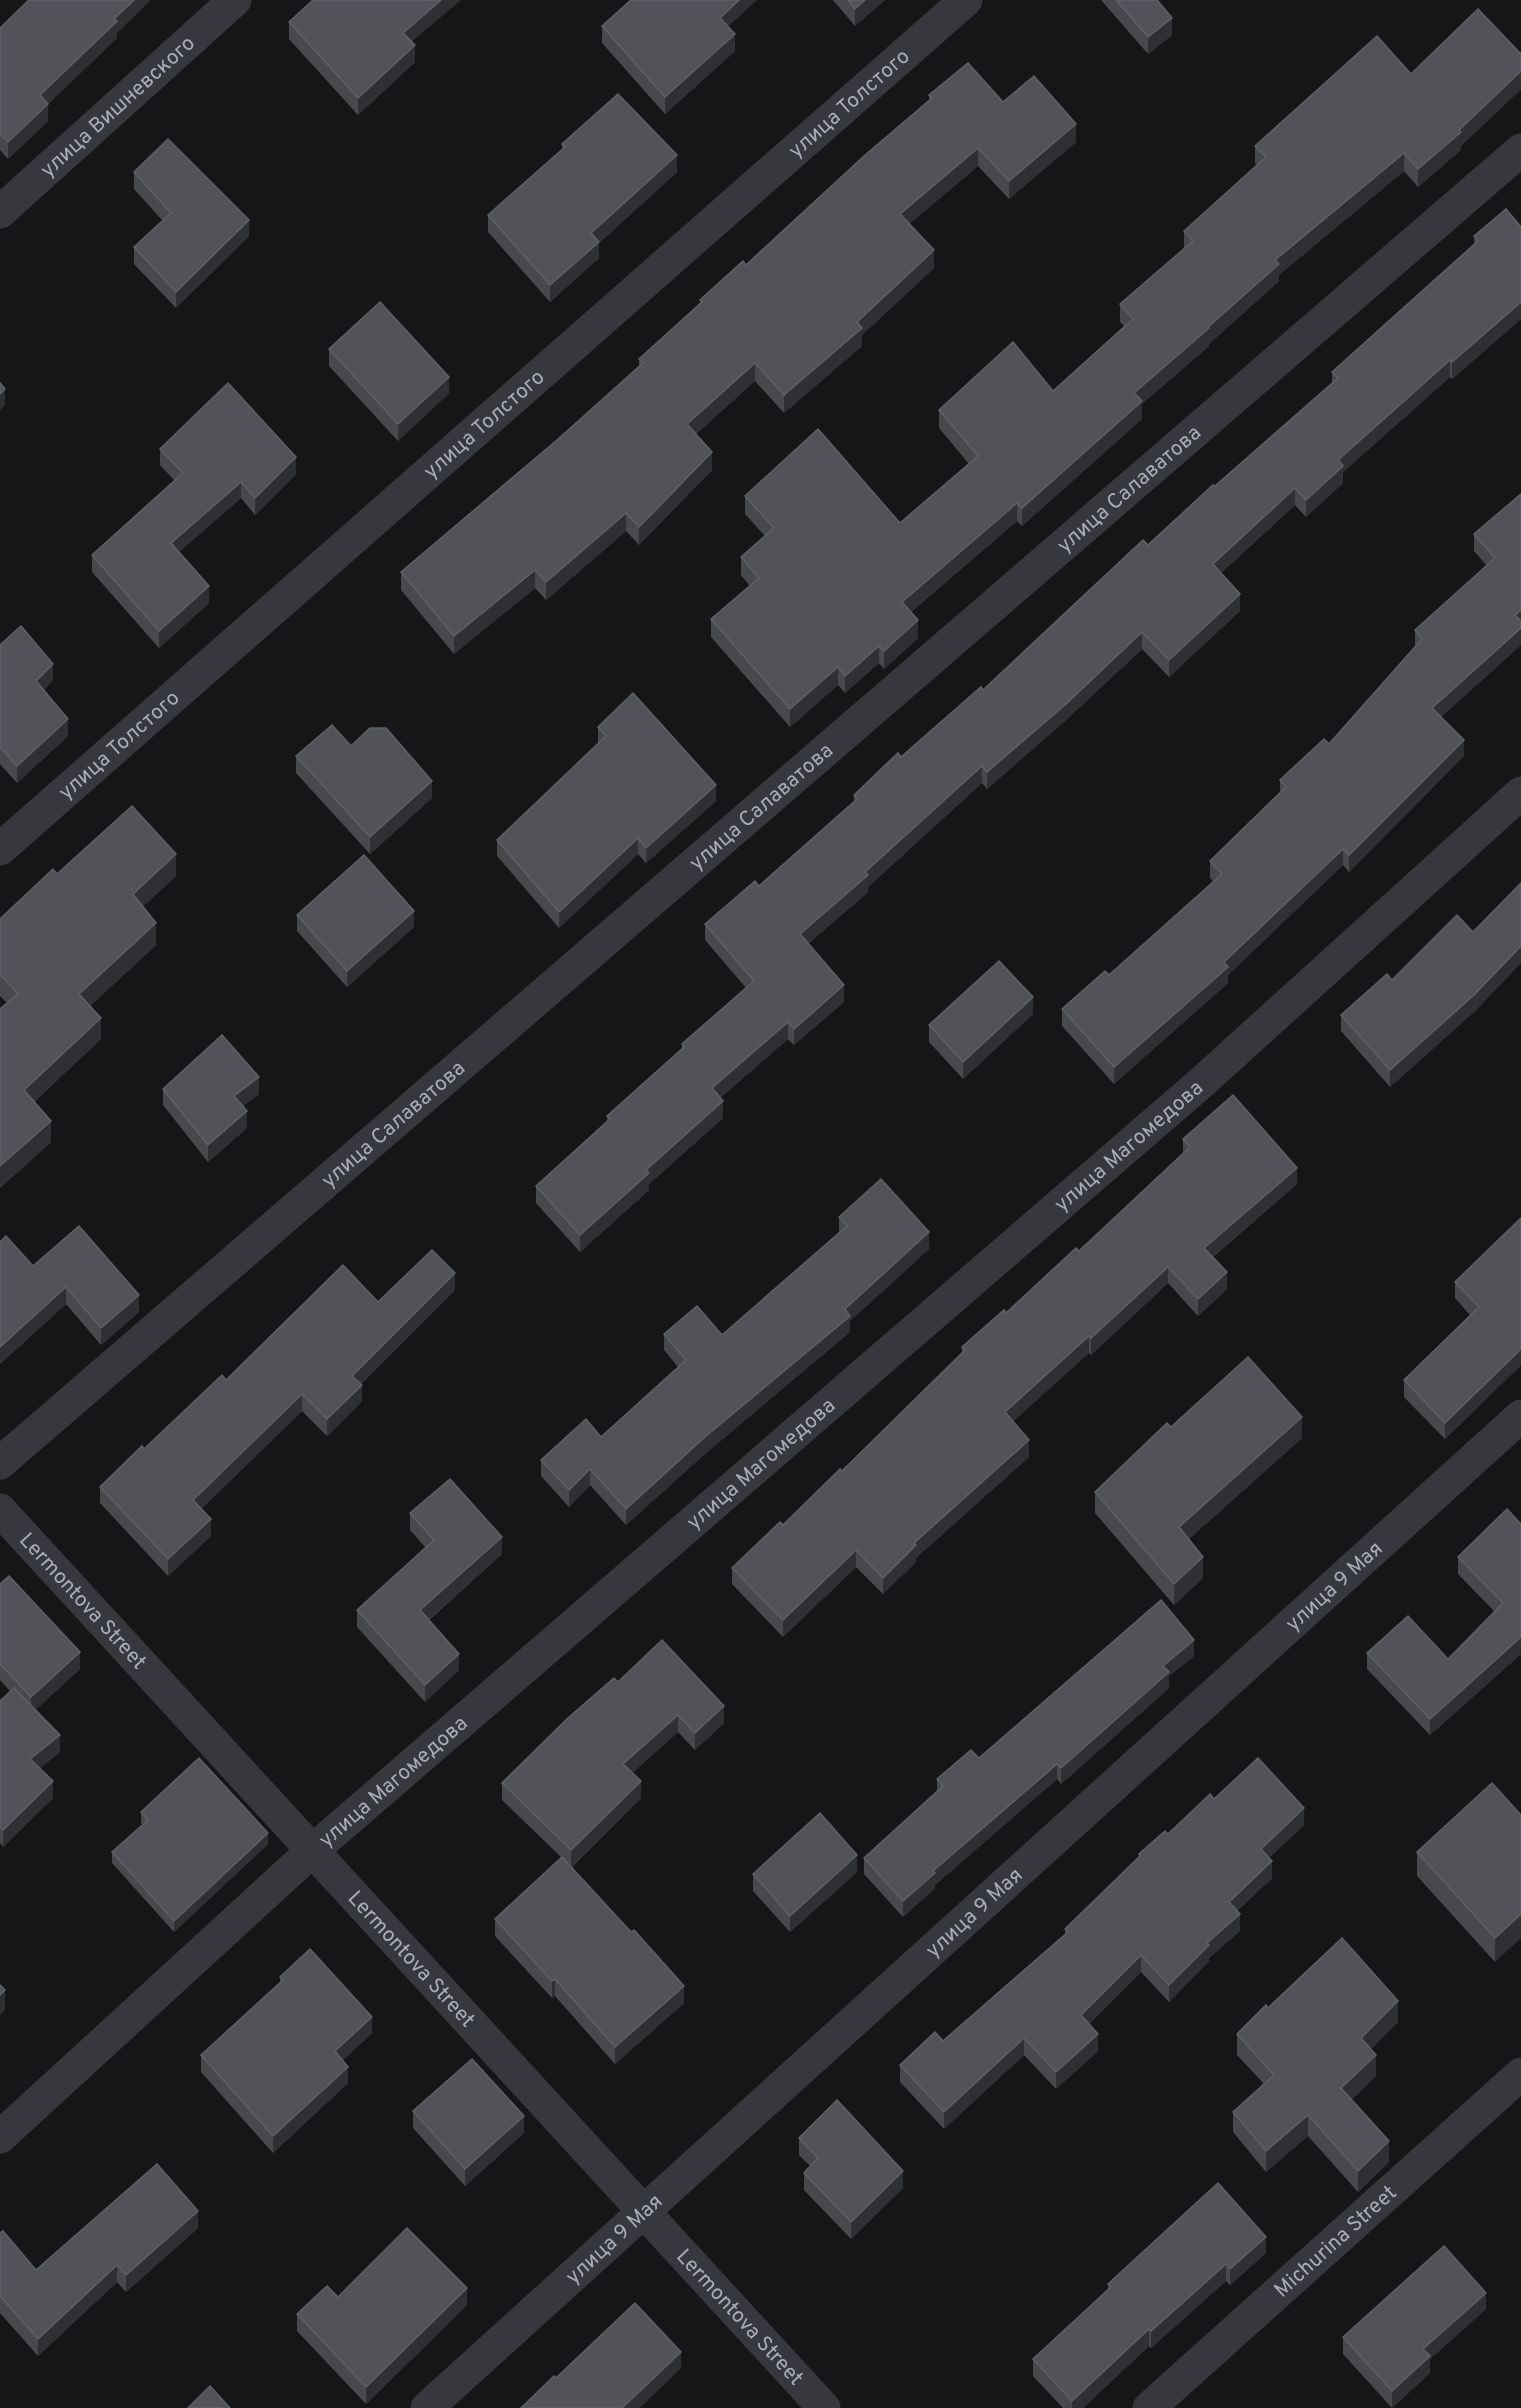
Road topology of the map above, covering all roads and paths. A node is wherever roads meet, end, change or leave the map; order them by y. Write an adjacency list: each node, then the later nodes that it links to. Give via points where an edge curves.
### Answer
1 (234, 0): 4 (street, улица Вишневского)
2 (966, 0): 6 (street, улица Толстого)
3 (1521, 150): 8 (street, улица Салаватова)
4 (0, 212)
5 (1521, 792): 10 (street, улица Магомедова, via 1202,1082)
6 (0, 849)
7 (1521, 1416): 13 (street, улица 9 Мая)
8 (0, 1463)
9 (0, 1510): 10 (street, Lermontova Street)
10 (312, 1851): 12 (street, улица Магомедова); 13 (street, Lermontova Street)
11 (1521, 2074): 16 (street, Michurina Street)
12 (0, 2137)
13 (643, 2212): 14 (street, улица 9 Мая); 15 (street, Lermontova Street)
14 (427, 2408)
15 (824, 2408)
16 (1149, 2408)

